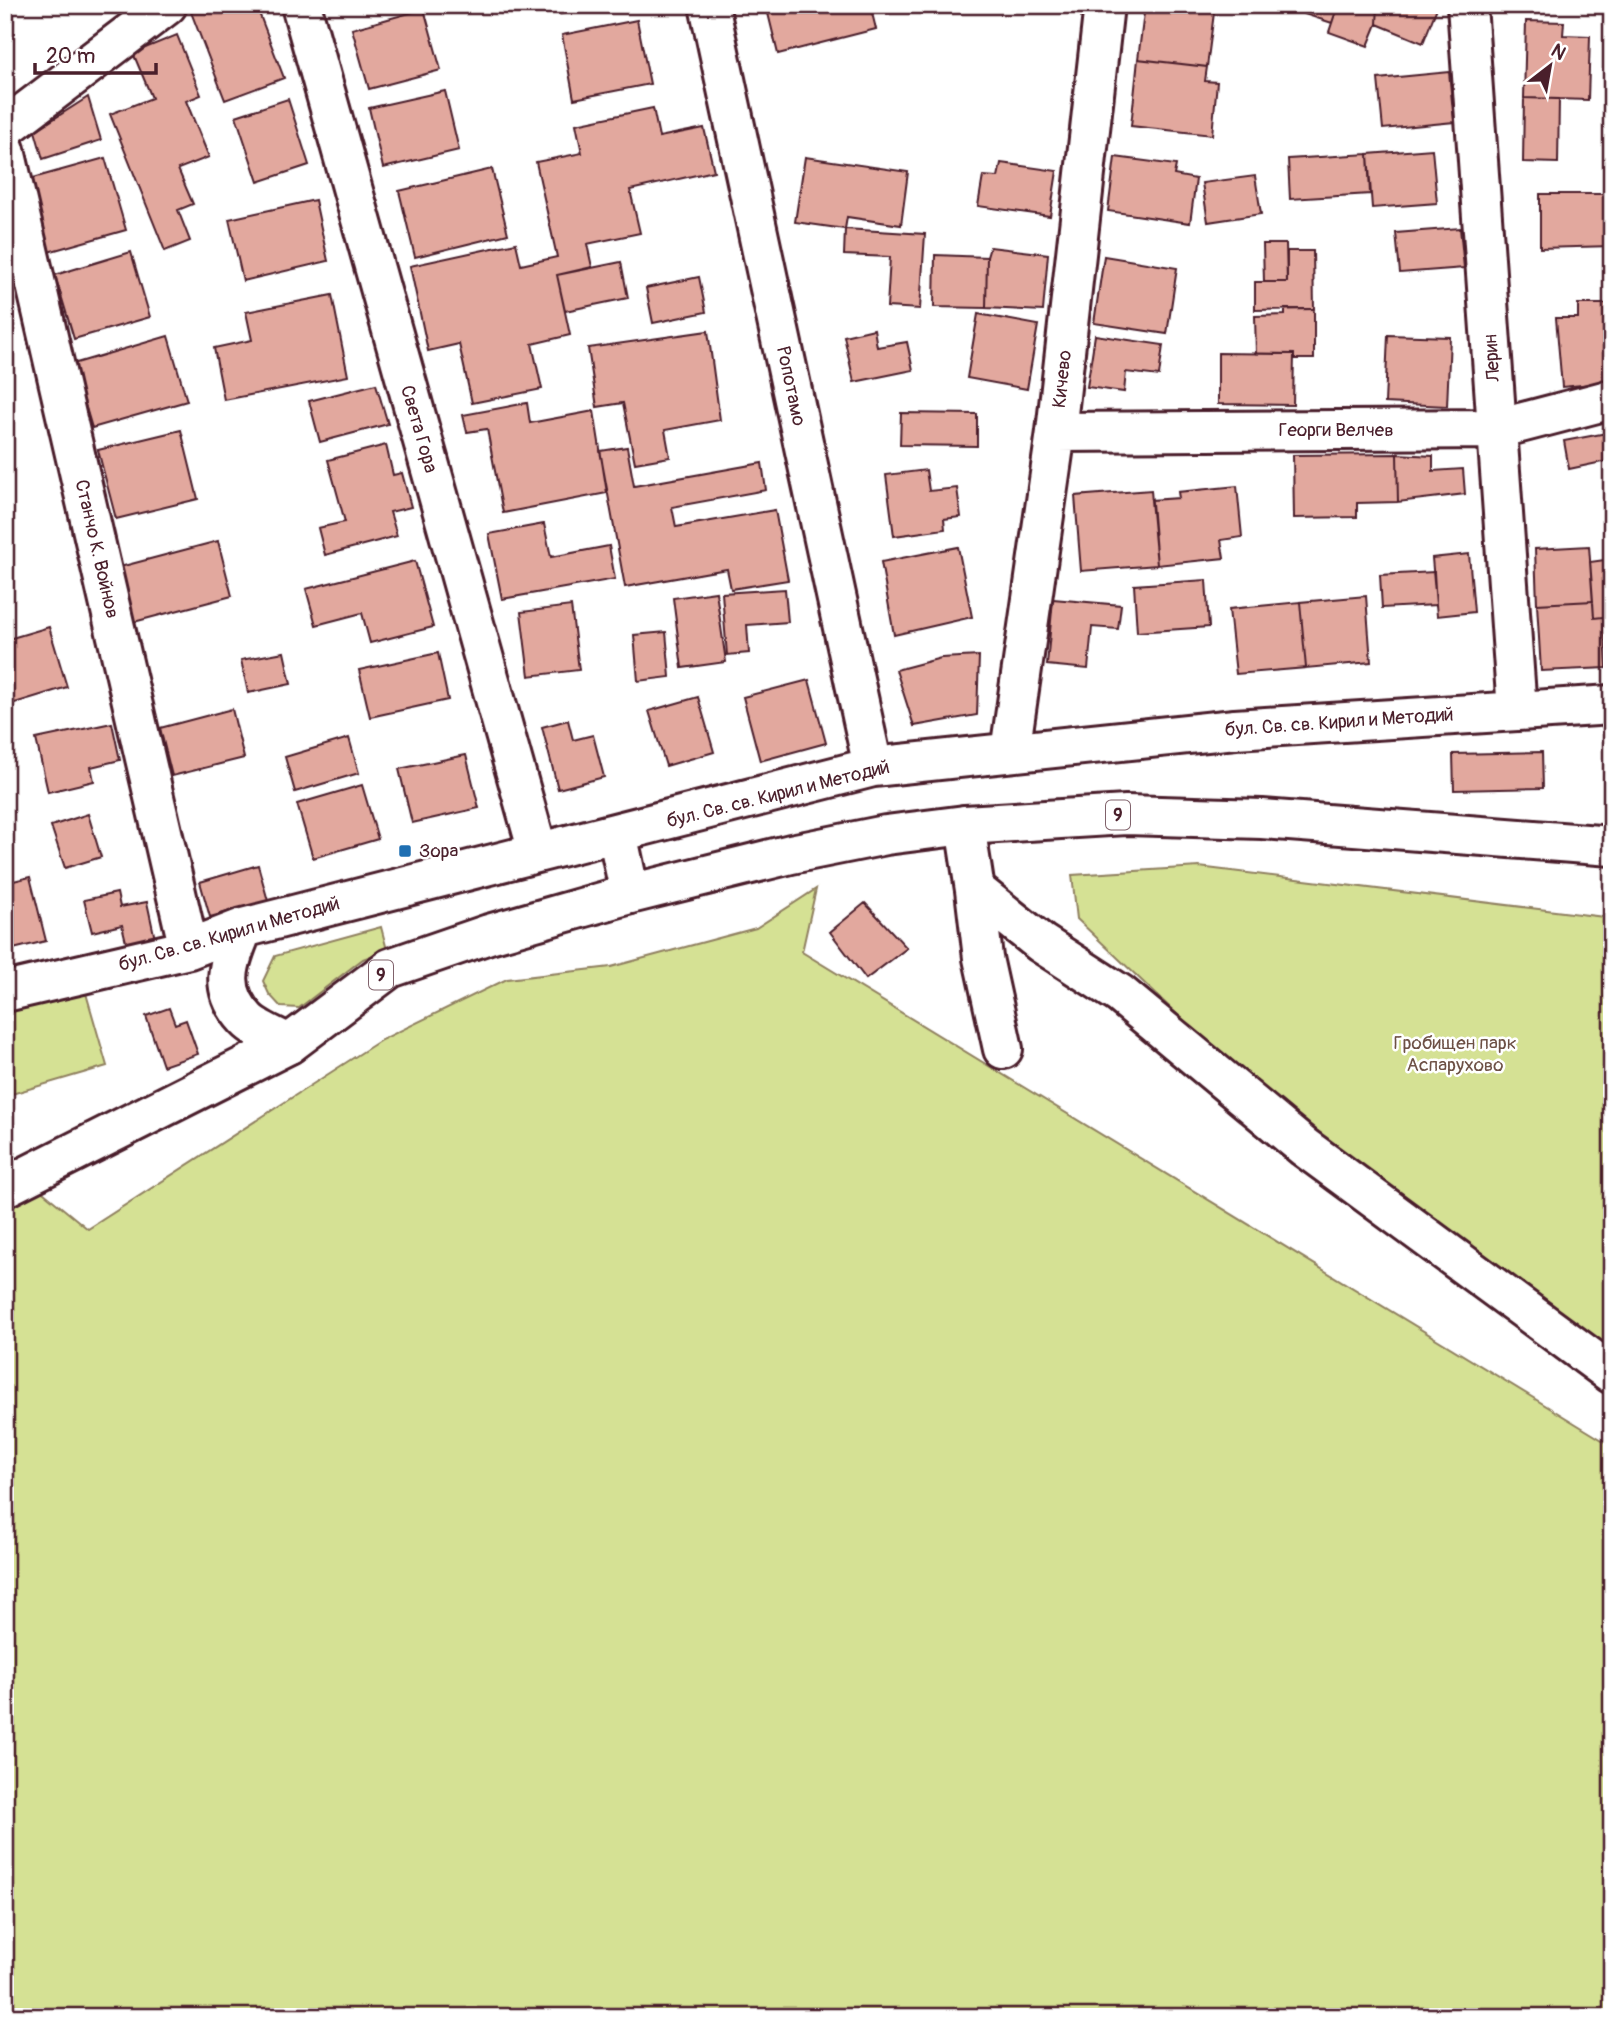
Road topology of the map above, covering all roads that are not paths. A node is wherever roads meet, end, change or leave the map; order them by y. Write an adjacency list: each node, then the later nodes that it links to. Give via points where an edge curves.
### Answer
1 (167, 5): 6 (street)
2 (301, 5): 18 (street, Света Гора)
3 (709, 5): 14 (street, Ропотамо)
4 (1104, 5): 10 (street, Кичево)
5 (1467, 5): 9 (street, Лерин)
6 (5, 128)
7 (5, 149): 22 (street, Станчо К. Войнов)
8 (1612, 399): 9 (street, Георги Велчев)
9 (1497, 429): 10 (street, Георги Велчев); 12 (street, Лерин)
10 (1056, 432): 13 (street, Кичево)
11 (1612, 705): 12 (street, бул. Св. св. Кирил и Методий)
12 (1517, 710): 13 (street, бул. Св. св. Кирил и Методий, via 1235,729)
13 (1010, 752): 14 (street, бул. Св. св. Кирил и Методий)
14 (873, 767): 16 (street, бул. Св. св. Кирил и Методий)
15 (965, 825): 17 (street, 9, via 1126,815 1262,819); 19 (street); 20 (street, 9, via 791,854)
16 (617, 833): 18 (street, бул. Св. св. Кирил и Методий); 20 (street)
17 (1612, 846)
18 (538, 852): 21 (street, бул. Св. св. Кирил и Методий)
19 (975, 890): 25 (street); 27 (street, via 1041,943 1120,994 1304,1147)
20 (630, 894): 24 (street, 9, via 390,968)
21 (243, 928): 22 (street, бул. Св. св. Кирил и Методий); 24 (street, via 229,960 228,992 247,1020)
22 (189, 949): 23 (street, бул. Св. св. Кирил и Методий)
23 (5, 992)
24 (289, 1044): 26 (street, 9)
25 (1003, 1049)
26 (5, 1186)
27 (1612, 1374)

